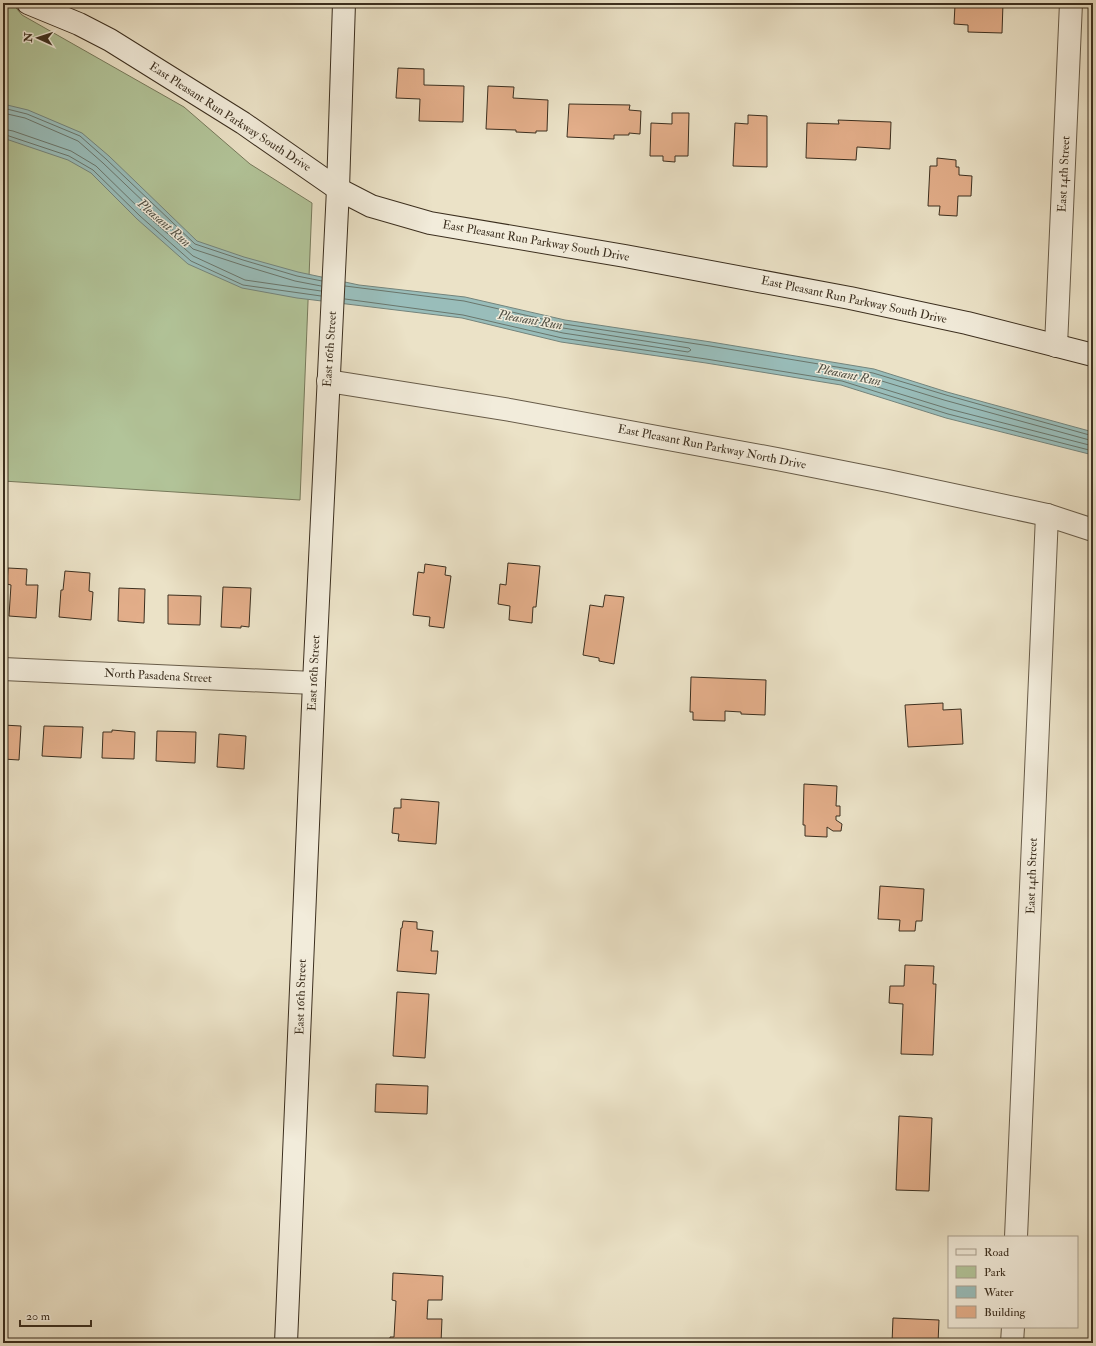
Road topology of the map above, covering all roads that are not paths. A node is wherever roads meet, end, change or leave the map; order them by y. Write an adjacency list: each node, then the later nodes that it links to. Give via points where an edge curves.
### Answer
1 (28, 3): 4 (street, East Pleasant Run Parkway South Drive, via 79,24 120,46 243,123)
2 (344, 3): 4 (street, East 16th Street)
3 (1071, 3): 5 (street, East 14th Street)
4 (338, 189): 5 (street, East Pleasant Run Parkway South Drive, via 371,206 430,223 748,278 967,323); 7 (street, East 16th Street)
5 (1056, 346): 6 (street, East Pleasant Run Parkway South Drive)
6 (1093, 355)
7 (328, 381): 8 (street, East Pleasant Run Parkway North Drive, via 698,444 888,480); 11 (street, East 16th Street)
8 (1047, 515): 9 (street, East Pleasant Run Parkway North Drive); 12 (street, East 14th Street)
9 (1093, 530)
10 (3, 669): 11 (street, North Pasadena Street)
11 (314, 683): 14 (street, East 16th Street)
12 (1016, 1236)
13 (1013, 1328): 15 (street)
14 (286, 1343)
15 (1012, 1343)

